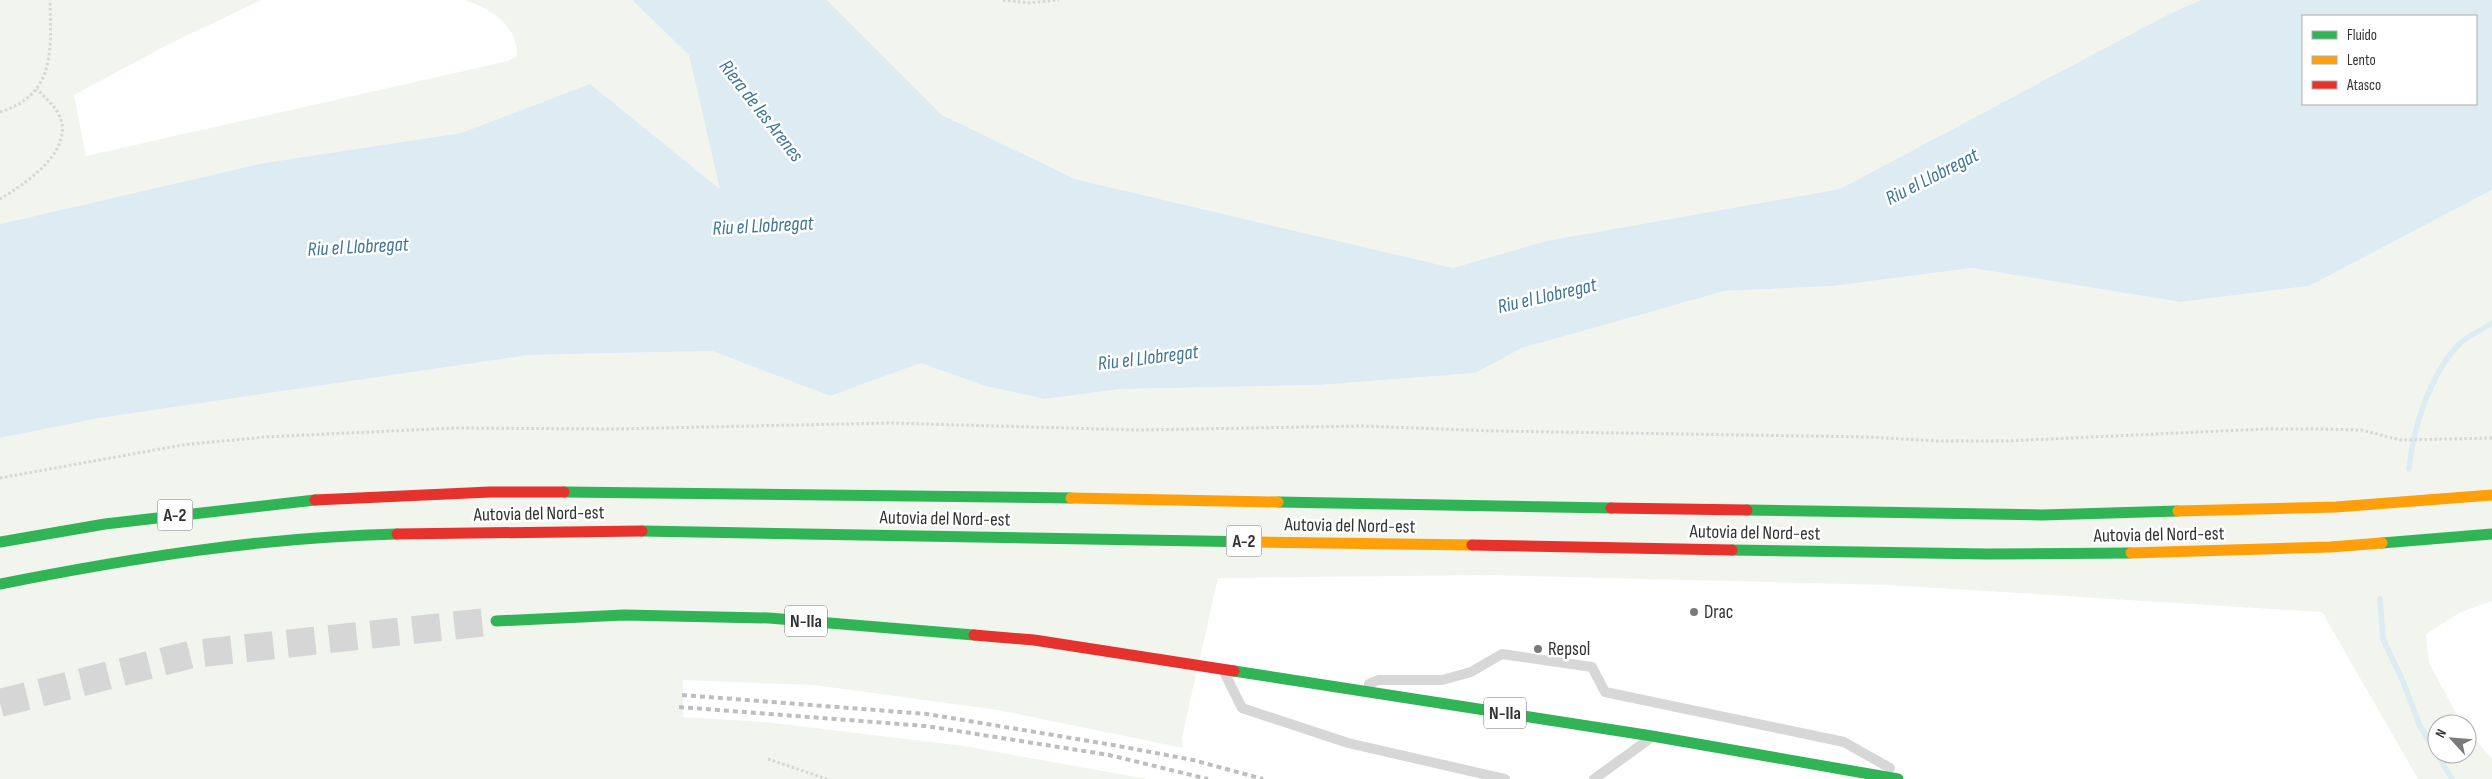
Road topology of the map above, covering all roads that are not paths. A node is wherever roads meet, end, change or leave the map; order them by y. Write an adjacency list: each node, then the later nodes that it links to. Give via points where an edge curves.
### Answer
1 (2492, 495): 3 (main road, Autovia del Nord-est / A-2, via 2336,507 2042,515 834,494 490,492 351,497 216,510)
2 (2492, 534): 4 (main road, Autovia del Nord-est / A-2, via 2330,548 2157,554 1988,554 623,531 355,534 221,546)
3 (0, 542)
4 (0, 584)
5 (496, 621): 6 (main road, N-IIa, via 624,616 770,618 1034,640)
6 (1221, 667): 7 (main road, N-IIa); 9 (lane, via 1242,708 1348,743)
7 (1358, 690): 8 (main road, N-IIa); 12 (lane, via 1378,680 1442,680 1471,672 1502,654 1592,667 1605,692 1844,742)
8 (1652, 736): 10 (lane); 11 (main road, N-IIa)
9 (1505, 779)
10 (1594, 779)
11 (1898, 779)
12 (1910, 779)

